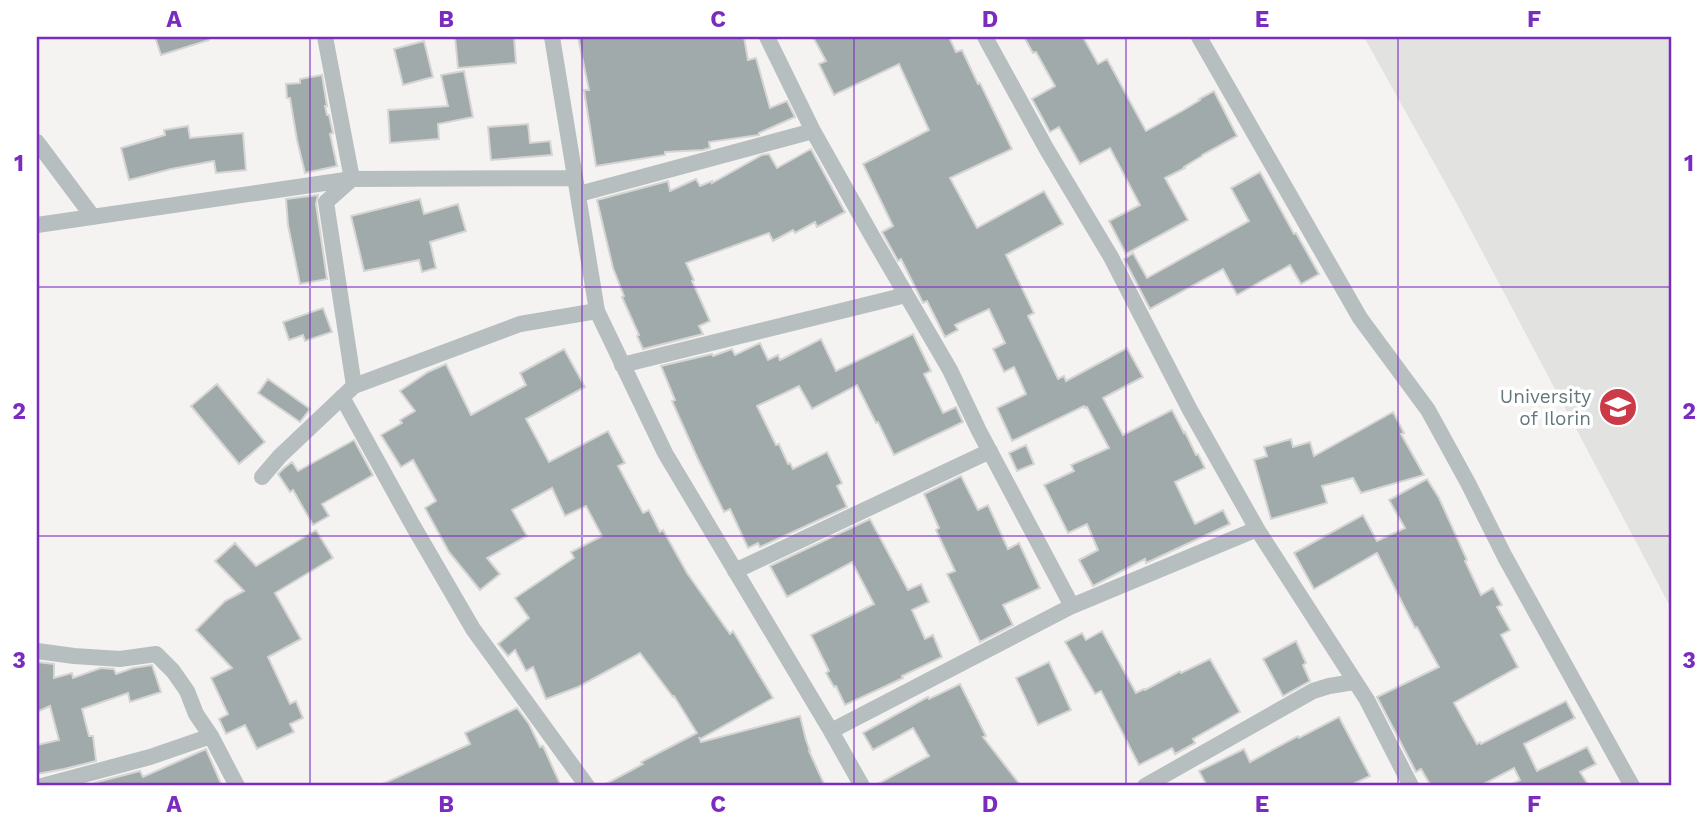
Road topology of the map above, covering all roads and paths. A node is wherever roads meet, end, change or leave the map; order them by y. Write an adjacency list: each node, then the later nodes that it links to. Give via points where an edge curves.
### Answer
1 (325, 37): 8 (street)
2 (552, 37): 9 (street)
3 (767, 37): 6 (street)
4 (985, 37): 18 (street, via 1111,257)
5 (1199, 37): 31 (street, via 1360,318 1428,410)
6 (813, 131): 9 (street); 12 (street)
7 (37, 142): 10 (street)
8 (352, 178): 9 (street); 10 (street); 15 (street, via 326,202)
9 (577, 186): 13 (street)
10 (93, 217): 11 (street)
11 (37, 225)
12 (906, 295): 14 (street); 16 (street)
13 (597, 311): 14 (street); 15 (street, via 520,324)
14 (622, 365): 19 (street, via 665,453)
15 (348, 391): 17 (street); 27 (street, via 412,524 473,629)
16 (990, 451): 19 (street); 20 (street)
17 (262, 477)
18 (1257, 528): 20 (street); 22 (street)
19 (735, 571): 23 (street)
20 (1072, 606): 23 (street)
21 (37, 651): 24 (street, via 120,659 156,654 187,691 195,714)
22 (1354, 682): 29 (street, via 1312,691); 30 (street)
23 (831, 731): 28 (street)
24 (211, 736): 25 (street); 26 (street)
25 (41, 786)
26 (236, 786)
27 (587, 786)
28 (862, 786)
29 (1145, 786)
30 (1411, 786)
31 (1632, 786)

